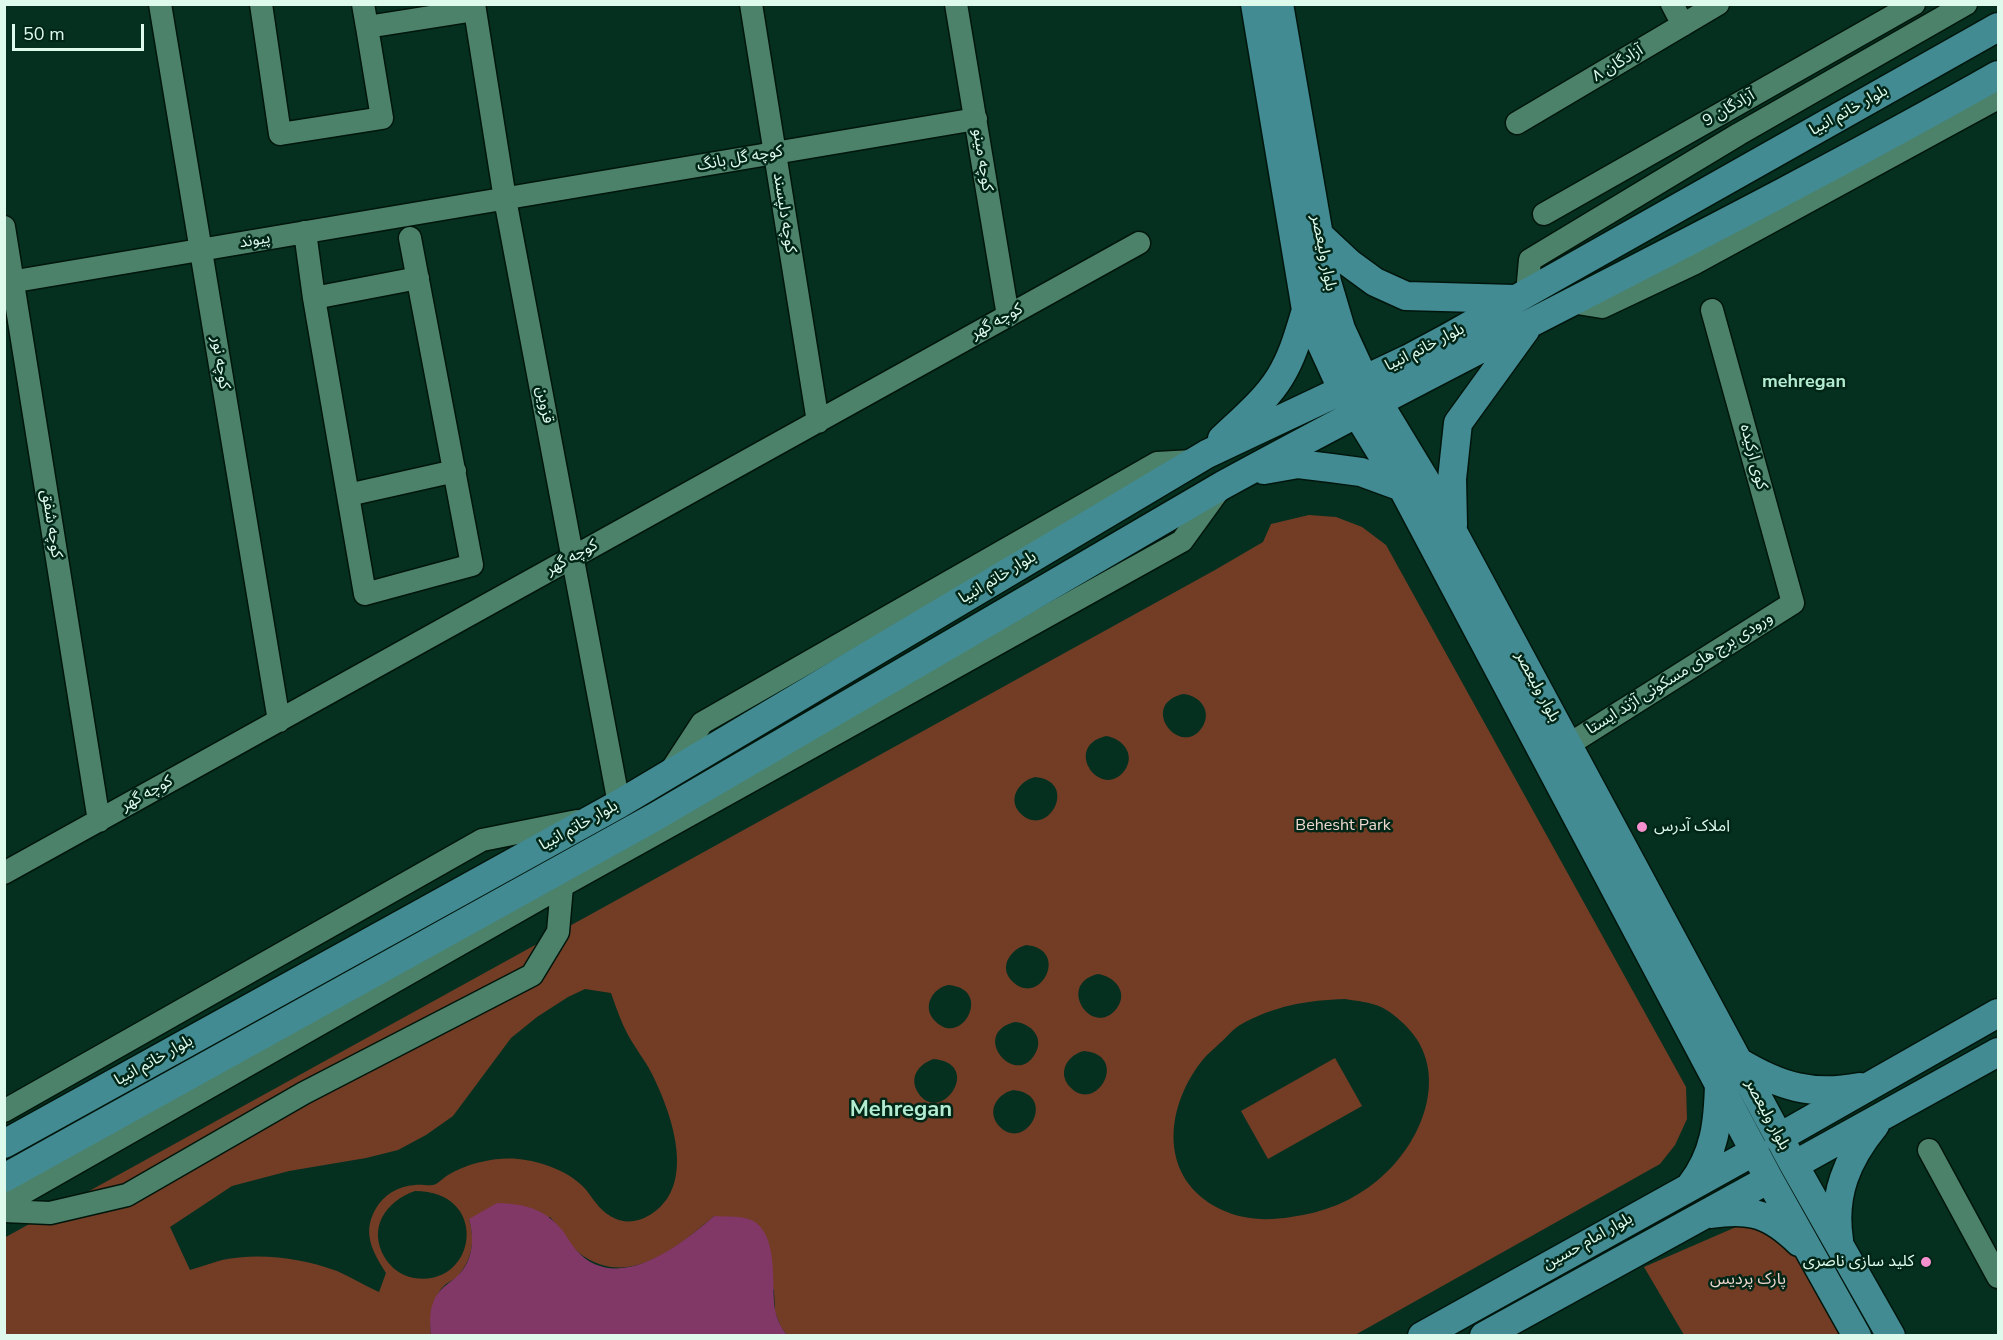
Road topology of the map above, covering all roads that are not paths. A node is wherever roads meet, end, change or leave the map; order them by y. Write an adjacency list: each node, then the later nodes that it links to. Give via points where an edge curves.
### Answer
1 (160, 4): 28 (street, کوچه نور)
2 (261, 4): 14 (street, via 280,134 382,118)
3 (363, 4): 14 (street)
4 (751, 4): 20 (street, کوچه دلپسند)
5 (956, 4): 18 (street, کوچه مینو)
6 (1255, 4): 31 (main road, بلوار ولیعصر)
7 (1279, 4): 25 (main road, بلوار ولیعصر)
8 (1672, 4): 13 (street)
9 (1718, 4): 13 (street, آزادگان ۸)
10 (1914, 4): 22 (street, آزادگان 9)
11 (1966, 4): 35 (street, via 1738,134 1530,260)
12 (474, 7): 14 (street); 21 (street, قزوین)
13 (1683, 25): 19 (street, آزادگان ۸)
14 (367, 27)
15 (1998, 27): 35 (main road, بلوار خاتم انبیا)
16 (1998, 75): 33 (main road, بلوار خاتم انبیا)
17 (1998, 98): 33 (street, via 1683,269 1602,307)
18 (976, 120): 20 (street, کوچه گل بانگ); 36 (street, کوچه مینو)
19 (1517, 123)
20 (775, 153): 21 (street, کوچه گل بانگ); 38 (street, کوچه دلپسند)
21 (505, 199): 24 (street, پیوند); 45 (street, قزوین)
22 (1544, 214)
23 (4, 227): 30 (street, کوچه شفق)
24 (305, 232): 28 (street, پیوند); 32 (street)
25 (1319, 235): 31 (main road, بلوار ولیعصر); 35 (main road, via 1375,282 1406,297)
26 (410, 238): 29 (street)
27 (1139, 243): 36 (street, کوچه گهر)
28 (201, 250): 30 (street, پیوند); 49 (street, کوچه نور)
29 (418, 278): 32 (street); 40 (street)
30 (8, 283): 54 (street, کوچه شفق)
31 (1312, 293): 37 (main road, بلوار ولیعصر, via 1341,329); 39 (main road, via 1280,378)
32 (314, 298): 43 (street)
33 (1571, 302): 35 (main road, بلوار خاتم انبیا)
34 (1712, 310): 46 (street, کوی ارکیده)
35 (1515, 313): 37 (main road, بلوار خاتم انبیا, via 1408,359); 44 (main road, via 1458,423 1452,479)
36 (1008, 316): 38 (street, کوچه گهر)
37 (1360, 396): 39 (main road, بلوار خاتم انبیا); 41 (main road, بلوار خاتم انبیا); 42 (main road, بلوار ولیعصر); 44 (main road, بلوار ولیعصر, via 1424,478)
38 (818, 422): 45 (street, کوچه گهر)
39 (1206, 455): 41 (main road, via 1229,456 1234,465); 47 (main road, بلوار خاتم انبیا); 51 (street, via 1156,463 702,723)
40 (454, 471): 43 (street); 43 (street, via 472,565 365,594)
41 (1233, 479): 42 (main road, via 1298,464 1361,472); 48 (main road, بلوار خاتم انبیا); 56 (street, via 1182,541)
42 (1402, 487): 60 (main road, بلوار ولیعصر)
43 (348, 495)
44 (1454, 533): 50 (main road, بلوار ولیعصر)
45 (572, 558): 49 (street, کوچه گهر); 52 (street, قزوین)
46 (1793, 603): 50 (street, ورودی برج های مسکونی آژند ایستا)
47 (922, 624): 48 (main road); 51 (main road, بلوار خاتم انبیا)
48 (937, 652): 69 (main road, بلوار خاتم انبیا, via 653,818)
49 (279, 721): 54 (street, کوچه گهر)
50 (1568, 745): 59 (main road, بلوار ولیعصر)
51 (667, 776): 52 (main road, بلوار خاتم انبیا)
52 (619, 804): 53 (main road, بلوار خاتم انبیا)
53 (593, 818): 62 (street, via 482,840); 65 (main road, بلوار خاتم انبیا)
54 (99, 821): 55 (street, کوچه گهر)
55 (4, 873)
56 (562, 886): 72 (street); 73 (street, via 558,932 532,975 304,1093 127,1195 50,1213)
57 (1998, 1013): 61 (main road)
58 (1998, 1052): 63 (main road)
59 (1739, 1061): 61 (main road, via 1775,1081 1800,1089 1828,1091); 64 (main road, بلوار ولیعصر)
60 (1719, 1082): 67 (main road, بلوار ولیعصر); 71 (main road, via 1717,1126 1711,1151)
61 (1871, 1085): 64 (main road)
62 (4, 1112)
63 (1883, 1116): 68 (main road); 75 (main road, via 1853,1156 1842,1180 1837,1208)
64 (1780, 1137): 68 (main road, بلوار ولیعصر)
65 (4, 1144)
66 (1929, 1150): 77 (street)
67 (1755, 1151): 70 (main road, بلوار ولیعصر); 71 (main road, بلوار امام حسین)
68 (1794, 1165): 75 (main road, بلوار ولیعصر)
69 (4, 1178)
70 (1769, 1179): 74 (main road, بلوار امام حسین); 76 (main road, بلوار ولیعصر)
71 (1691, 1186): 78 (main road, بلوار امام حسین)
72 (4, 1204)
73 (4, 1211)
74 (1703, 1215): 76 (main road, via 1756,1213 1778,1223); 79 (main road, بلوار امام حسین)
75 (1839, 1245): 81 (main road, بلوار ولیعصر)
76 (1812, 1254): 80 (main road, بلوار ولیعصر)
77 (1998, 1277)
78 (1422, 1335)
79 (1484, 1335)
80 (1857, 1335)
81 (1891, 1335)

